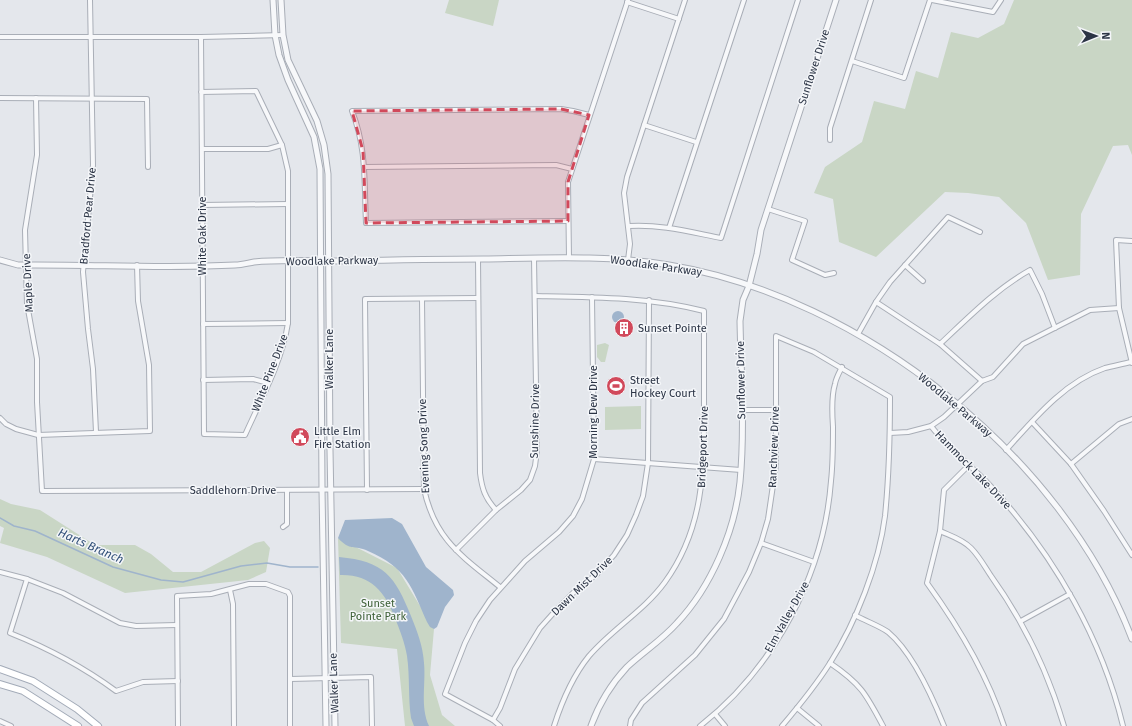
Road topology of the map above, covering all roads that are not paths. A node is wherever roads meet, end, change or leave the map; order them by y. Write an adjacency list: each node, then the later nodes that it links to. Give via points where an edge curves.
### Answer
1 (90, 0): 16 (street, Bradford Pear Drive)
2 (273, 0): 13 (street, Walker Lane)
3 (282, 0): 14 (street, Walker Lane)
4 (685, 0): 12 (street)
5 (744, 0): 26 (street)
6 (798, 0): 37 (street, via 721,238)
7 (836, 0): 34 (street, Sunflower Drive)
8 (871, 0): 18 (street)
9 (931, 0): 10 (street, via 993,12); 18 (street, via 904,78)
10 (1001, 0)
11 (627, 1): 12 (street); 23 (street)
12 (679, 19): 24 (street)
13 (275, 35): 14 (street); 17 (street); 45 (street, Walker Lane, via 288,80 314,137 320,169)
14 (283, 35): 46 (street, Walker Lane, via 288,60 317,121 326,152)
15 (0, 37): 16 (street)
16 (91, 37): 17 (street); 22 (street, Bradford Pear Drive)
17 (201, 37): 19 (street, White Oak Drive)
18 (852, 61): 25 (street, via 830,128)
19 (201, 92): 27 (street, White Pine Drive, via 256,91); 28 (street, White Oak Drive)
20 (0, 98): 21 (street)
21 (36, 98): 22 (street); 48 (street, Maple Drive, via 37,155 25,230)
22 (92, 98): 29 (street, via 147,99); 51 (street, Bradford Pear Drive, via 93,165)
23 (589, 115): 30 (street, via 561,109 352,111 360,132); 31 (street)
24 (644, 125): 26 (street); 36 (street, via 624,193)
25 (830, 140)
26 (696, 142): 37 (street)
27 (282, 145): 28 (street, via 268,149); 32 (street, White Pine Drive, via 288,171)
28 (202, 149): 33 (street, White Oak Drive)
29 (148, 167)
30 (364, 167): 31 (street, via 556,165); 35 (street, via 366,223)
31 (572, 169): 35 (street, via 568,182)
32 (288, 204): 33 (street); 47 (street, White Pine Drive)
33 (202, 205): 52 (street, White Oak Drive)
34 (768, 209): 53 (street, via 805,221 792,260 825,275); 55 (street, Sunflower Drive)
35 (568, 221): 41 (street)
36 (629, 226): 37 (street); 44 (street)
37 (669, 228)
38 (980, 232): 50 (street, via 948,217)
39 (1132, 241): 62 (street, via 1116,240)
40 (534, 258): 41 (street, Woodlake Parkway); 42 (street, Woodlake Parkway); 56 (street, Sunshine Drive)
41 (569, 258): 44 (street, Woodlake Parkway)
42 (478, 259): 46 (street, Woodlake Parkway); 58 (street)
43 (0, 260): 48 (street, Woodlake Parkway)
44 (628, 260): 55 (street, Woodlake Parkway, via 679,267)
45 (321, 261): 46 (street, Woodlake Parkway); 47 (street, Woodlake Parkway); 93 (street, Walker Lane)
46 (329, 261): 94 (street, Walker Lane)
47 (288, 262): 52 (street, Woodlake Parkway); 63 (street, White Pine Drive)
48 (27, 265): 51 (street, Woodlake Parkway); 83 (street, Maple Drive, via 28,304 37,359)
49 (137, 265): 51 (street, Woodlake Parkway); 52 (street, Woodlake Parkway); 80 (street, via 138,301 149,365 150,431)
50 (905, 265): 54 (street); 61 (street)
51 (84, 266): 80 (street, Bradford Pear Drive)
52 (202, 266): 64 (street, White Oak Drive)
53 (834, 274)
54 (923, 281)
55 (749, 286): 66 (street, Woodlake Parkway, via 822,314); 74 (street, Sunflower Drive, via 743,300 740,322)
56 (535, 296): 57 (street); 97 (street, Sunshine Drive, via 535,466 530,480)
57 (592, 296): 60 (street); 85 (street, Morning Dew Drive)
58 (478, 298): 59 (street); 97 (street, via 481,487 487,500)
59 (422, 299): 91 (street, Evening Song Drive); 95 (street, via 365,299)
60 (649, 300): 86 (street, Dawn Mist Drive); 89 (street, Bridgeport Drive, via 704,311)
61 (876, 302): 66 (street); 67 (street)
62 (1119, 308): 65 (street, via 1090,310); 68 (street)
63 (288, 323): 64 (street); 72 (street, White Pine Drive)
64 (203, 324): 70 (street, White Oak Drive)
65 (1055, 328): 67 (street, via 1030,270 1010,281 990,297); 71 (street, via 1023,344 993,377)
66 (858, 334): 73 (street, Woodlake Parkway, via 905,364)
67 (940, 344): 71 (street)
68 (1132, 363): 78 (street, via 1104,369 1074,385 1056,398)
69 (842, 367): 75 (street, Ranchview Drive, via 792,341 776,336); 81 (street, via 890,397); 103 (street, Elm Valley Drive, via 834,385 833,458 828,505)
70 (203, 380): 72 (street, via 253,379); 82 (street, White Oak Drive)
71 (982, 382): 73 (street)
72 (268, 383): 82 (street, White Pine Drive, via 245,435)
73 (956, 404): 79 (street); 84 (street, Woodlake Parkway)
74 (741, 410): 75 (street); 90 (street, Sunflower Drive)
75 (776, 410): 100 (street, Ranchview Drive, via 773,495)
76 (0, 418): 83 (street, via 16,429)
77 (1132, 419): 87 (street, via 1119,424)
78 (1032, 422): 84 (street); 87 (street)
79 (931, 426): 81 (street, via 908,432); 88 (street, Hammock Lake Drive)
80 (96, 432): 83 (street)
81 (890, 433): 109 (street, via 884,517 874,564)
82 (204, 434)
83 (38, 435): 96 (street, Maple Drive)
84 (1006, 450): 112 (street, Woodlake Parkway, via 1033,477 1082,542 1100,572)
85 (594, 459): 86 (street); 106 (street, Morning Dew Drive, via 582,499 573,516)
86 (648, 463): 89 (street); 122 (street, Dawn Mist Drive, via 643,496 628,535 597,574 577,589 540,628 515,669)
87 (1070, 464): 102 (street)
88 (969, 465): 99 (street, via 944,490); 108 (street, Hammock Lake Drive, via 1024,525)
89 (704, 467): 90 (street); 134 (street, Bridgeport Drive, via 700,504 669,575 651,599 589,656 573,679)
90 (741, 470): 135 (street, Sunflower Drive, via 734,514 722,552 704,589 678,623 628,667 610,688)
91 (424, 489): 95 (street, Saddlehorn Drive); 101 (street, Evening Song Drive, via 441,534)
92 (287, 490): 93 (street, Saddlehorn Drive); 96 (street, Saddlehorn Drive); 98 (street, via 287,524)
93 (322, 490): 94 (street, Saddlehorn Drive); 115 (street, Walker Lane)
94 (330, 490): 95 (street, Saddlehorn Drive); 116 (street, Walker Lane)
95 (367, 490)
96 (42, 491)
97 (496, 510): 101 (street, Sunshine Drive)
98 (283, 527)
99 (940, 531): 110 (street, via 959,539 972,549); 143 (street, via 927,583 961,632 980,667)
100 (761, 543): 103 (street); 136 (street, Ranchview Drive, via 724,619 695,655 642,704)
101 (456, 550): 106 (street, Evening Song Drive)
102 (1132, 555)
103 (814, 562): 121 (street, Elm Valley Drive, via 802,593 776,641 748,682)
104 (0, 572): 105 (street)
105 (27, 579): 111 (street, via 69,596 120,623 136,626); 118 (street, via 10,634 51,650 87,670 116,691 143,682)
106 (500, 587): 122 (street, Morning Dew Drive, via 473,627 445,694)
107 (230, 590): 111 (street, via 177,596); 117 (street, via 249,584 266,584 288,592); 128 (street)
108 (1070, 594): 110 (street); 145 (street, Hammock Lake Drive, via 1108,677)
109 (855, 615): 113 (street); 142 (street, via 887,632 906,651 934,700)
110 (1021, 621): 144 (street, via 1042,665)
111 (177, 625): 118 (street)
112 (1132, 640)
113 (830, 663): 120 (street); 141 (street, via 850,677 866,693)
114 (0, 669): 126 (main road, via 33,681 77,708)
115 (325, 678): 116 (street); 117 (street); 130 (street, Walker Lane)
116 (334, 678): 131 (street, Walker Lane); 132 (street, via 371,677)
117 (290, 679): 129 (street)
118 (178, 681): 127 (street)
119 (0, 684): 125 (main road, via 23,692)
120 (797, 708): 139 (street); 140 (street)
121 (715, 714): 137 (street, Elm Valley Drive); 138 (street)
122 (493, 720): 133 (street)
123 (0, 721): 124 (street)
124 (11, 726)
125 (78, 726)
126 (98, 726)
127 (178, 726)
128 (234, 726)
129 (290, 726)
130 (326, 726)
131 (336, 726)
132 (372, 726)
133 (500, 726)
134 (554, 726)
135 (591, 726)
136 (630, 726)
137 (700, 726)
138 (725, 726)
139 (782, 726)
140 (819, 726)
141 (883, 726)
142 (944, 726)
143 (1004, 726)
144 (1064, 726)
145 (1123, 726)

